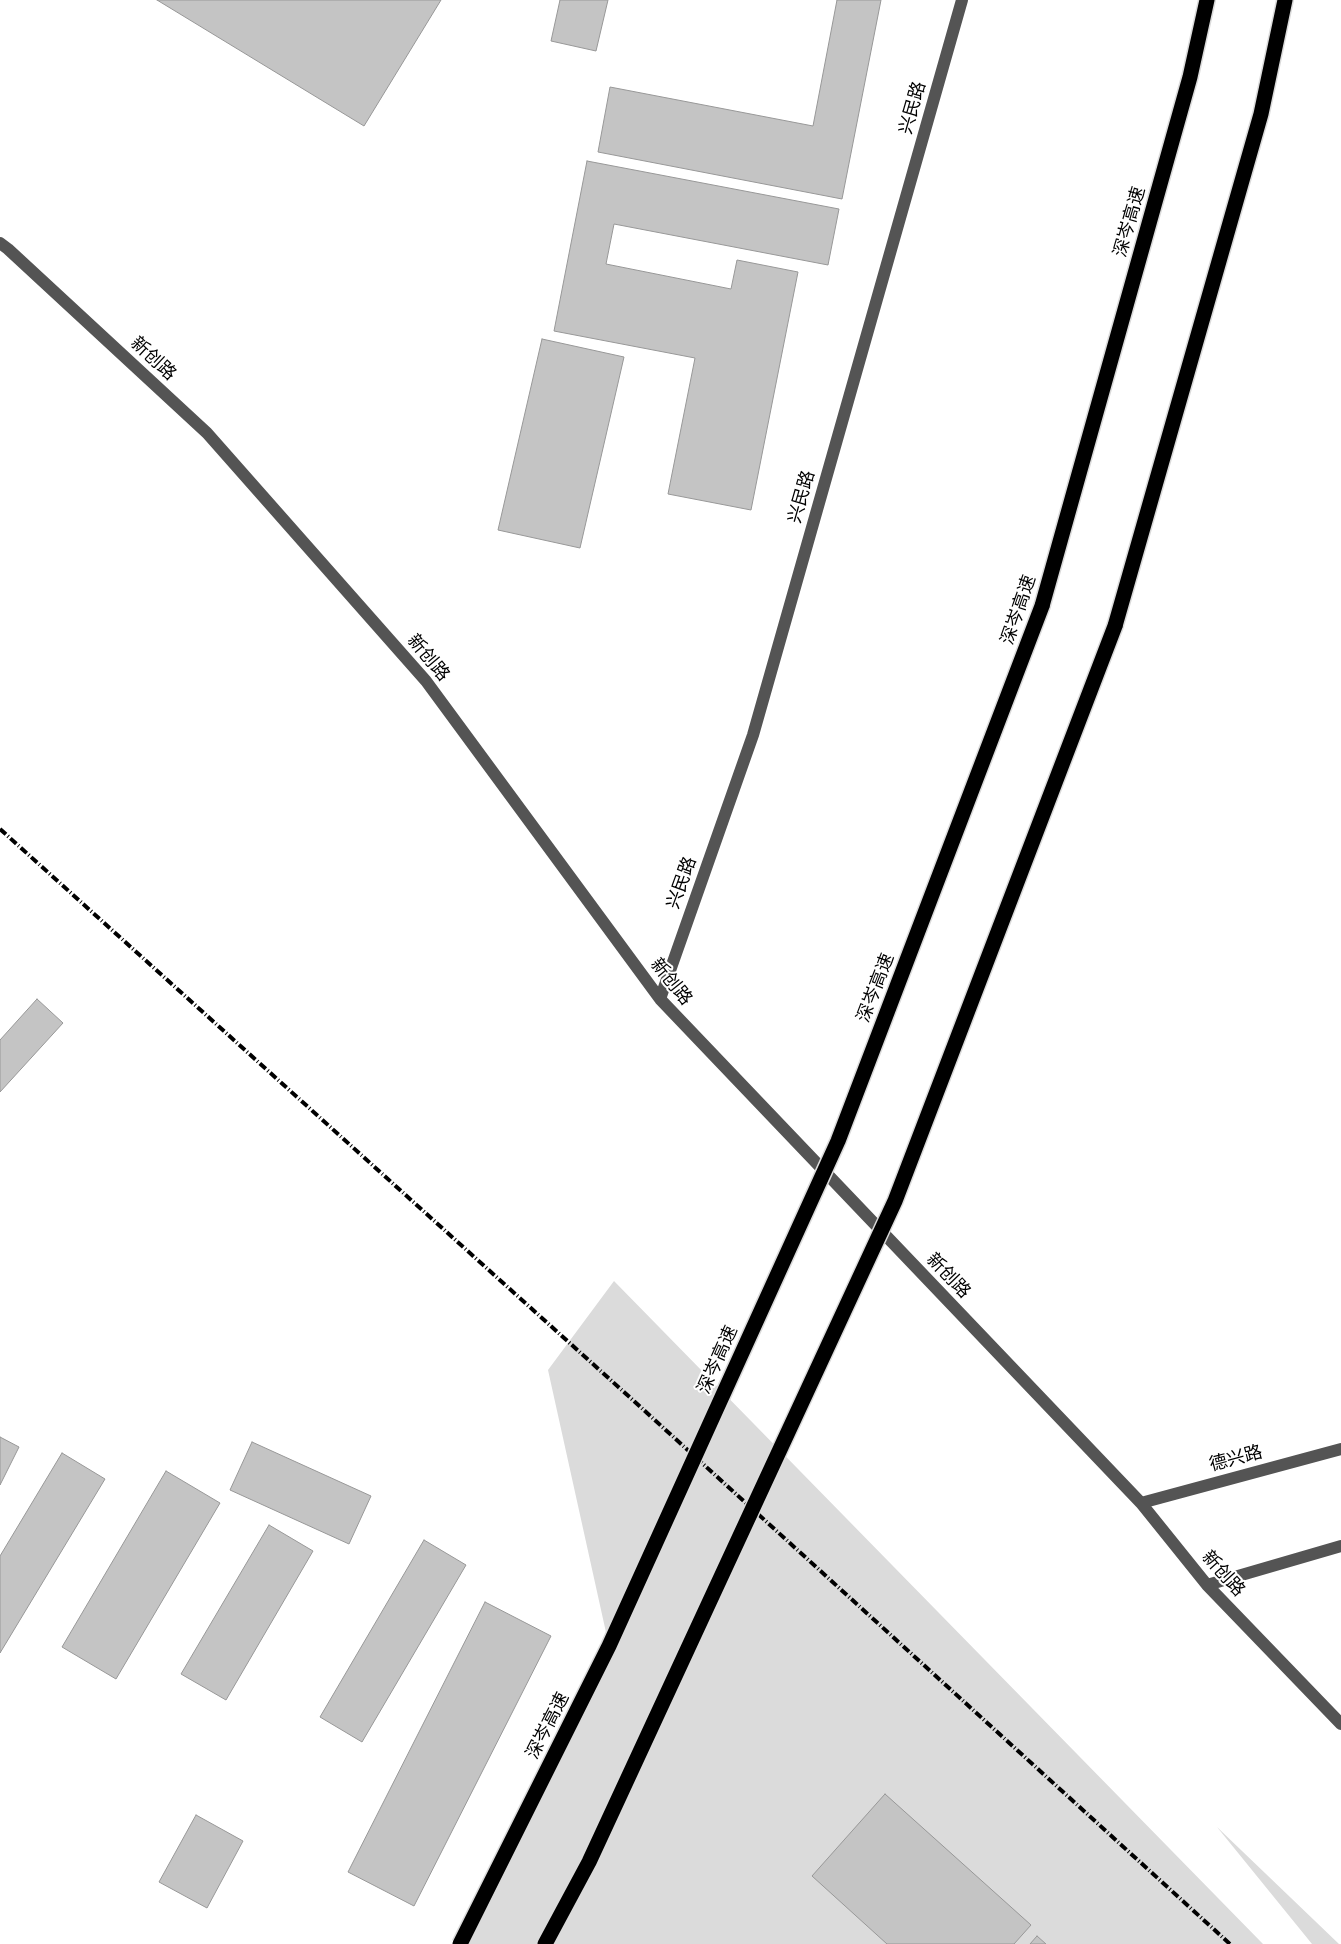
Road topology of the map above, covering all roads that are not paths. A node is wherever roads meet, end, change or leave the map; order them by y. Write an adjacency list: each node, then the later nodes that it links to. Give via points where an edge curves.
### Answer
1 (962, 0): 5 (street, 兴民路, via 753,736)
2 (1207, 0): 11 (highway, 深岑高速, bridge, via 1190,77 1042,606 838,1141 609,1646)
3 (1285, 0): 12 (highway, bridge, via 1261,114 1115,626 895,1201 590,1862)
4 (0, 243): 5 (street, 新创路, via 207,434 426,681)
5 (660, 999): 7 (street, 新创路)
6 (1341, 1449): 7 (street, 德兴路)
7 (1141, 1504): 9 (street, 新创路)
8 (1341, 1546): 9 (street)
9 (1207, 1585): 10 (street, 新创路)
10 (1341, 1724)
11 (460, 1944)
12 (545, 1944)

